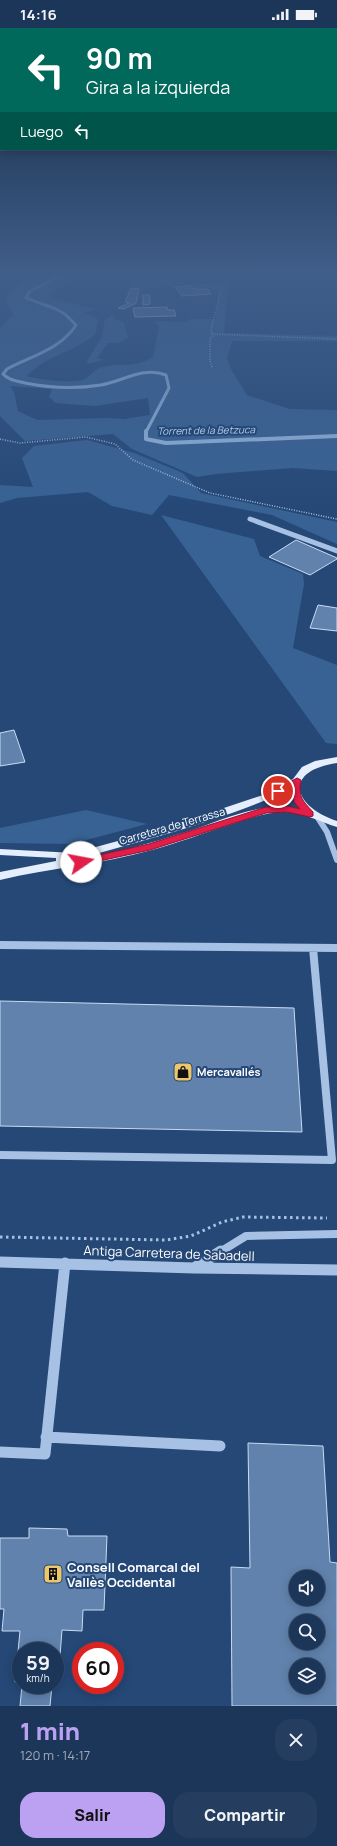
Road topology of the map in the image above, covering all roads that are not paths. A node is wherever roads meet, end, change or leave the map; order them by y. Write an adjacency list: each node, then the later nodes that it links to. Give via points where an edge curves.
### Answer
1 (250, 519): 2 (street)
2 (337, 551)
3 (337, 760): 4 (main road, Carretera de Terrassa, via 315,764 302,772)
4 (297, 780): 5 (main road, via 295,790 298,802); 8 (main road, Carretera de Terrassa, via 269,796 231,810 160,833)
5 (314, 816): 6 (main road, Carretera de Terrassa); 9 (street, via 327,832); 10 (main road, Carretera de Terrassa, via 287,809 266,810 150,847 81,862)
6 (337, 824)
7 (0, 852): 8 (main road)
8 (75, 855): 10 (main road, Carretera de Terrassa)
9 (337, 860)
10 (40, 867): 11 (main road, Carretera de Terrassa)
11 (0, 876)
12 (0, 945): 13 (street)
13 (313, 948): 14 (street); 15 (street, via 332,1160)
14 (337, 948)
15 (0, 1155)
16 (337, 1234): 19 (street, via 246,1236)
17 (0, 1262): 18 (street, Antiga Carretera de Sabadell)
18 (65, 1263): 19 (street, Antiga Carretera de Sabadell); 21 (street)
19 (194, 1268): 20 (street, Antiga Carretera de Sabadell)
20 (337, 1270)
21 (46, 1437): 22 (street); 23 (street, via 45,1454)
22 (220, 1446)
23 (0, 1452)

